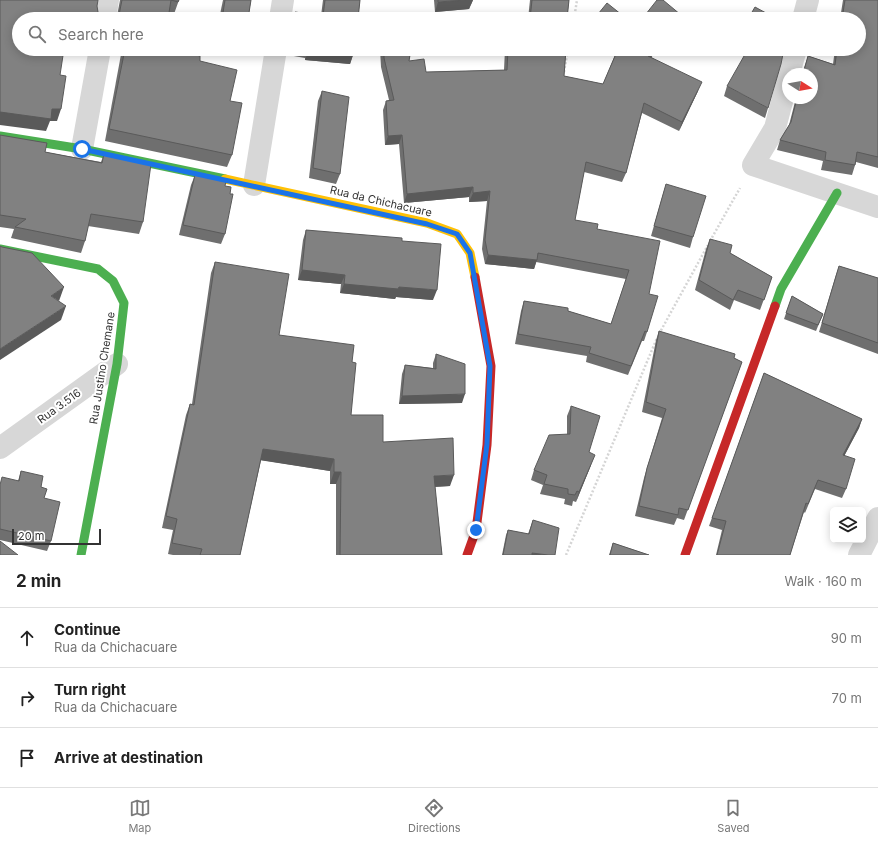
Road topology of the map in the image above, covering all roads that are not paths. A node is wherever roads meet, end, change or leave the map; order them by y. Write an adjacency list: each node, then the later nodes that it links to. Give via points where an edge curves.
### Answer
1 (108, 0): 4 (street)
2 (284, 0): 5 (street)
3 (808, 0): 6 (street)
4 (106, 12)
5 (281, 12)
6 (805, 12)
7 (99, 56): 13 (street)
8 (275, 56): 14 (street)
9 (794, 56): 10 (street)
10 (791, 68)
11 (782, 102): 15 (street, via 775,128 753,164)
12 (0, 136): 13 (street, Rua da Chichacuare)
13 (82, 149): 14 (street, Rua da Chichacuare)
14 (254, 185): 22 (street, Rua da Chichacuare, via 427,224 457,234 470,253 490,366 487,444 476,530)
15 (836, 193): 16 (street); 23 (street, via 781,289)
16 (878, 207)
17 (0, 249): 18 (street, Rua Justino Chemane, via 98,269 113,281 124,303)
18 (117, 364): 19 (street, Rua 3.516); 21 (street, Rua Justino Chemane)
19 (0, 448)
20 (878, 518): 24 (street)
21 (81, 555)
22 (467, 555)
23 (686, 555)
24 (859, 555)

